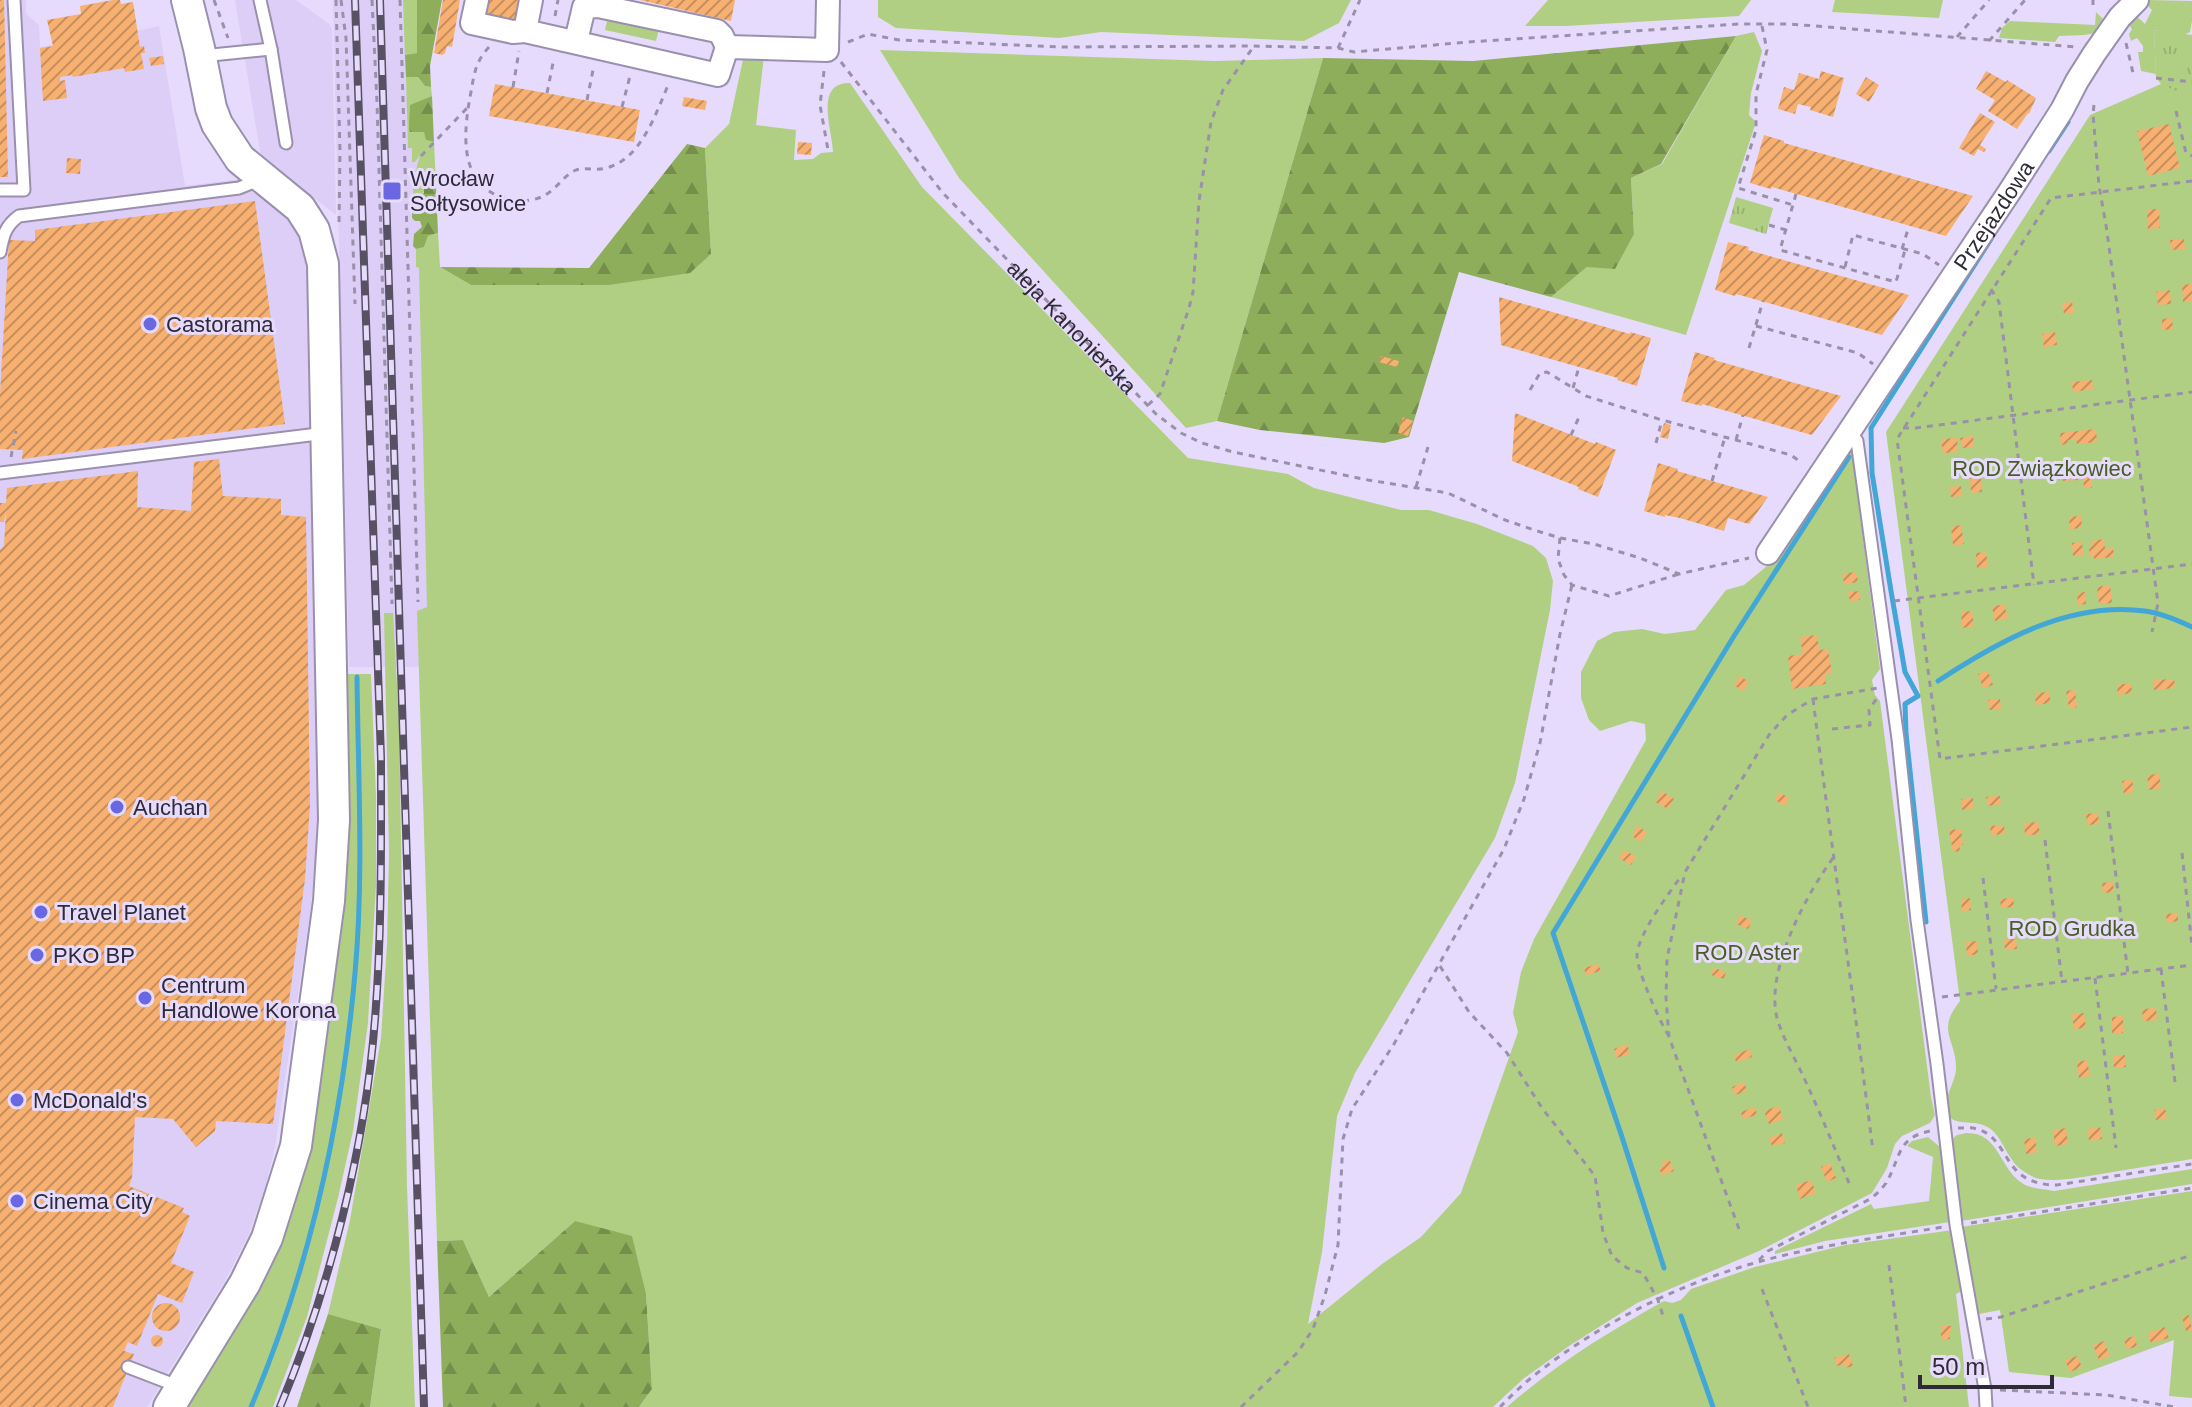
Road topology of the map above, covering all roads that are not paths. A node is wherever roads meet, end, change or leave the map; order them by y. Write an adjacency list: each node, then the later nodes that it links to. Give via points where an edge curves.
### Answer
1 (14, 0): 16 (lane, via 24,190)
2 (187, 0): 13 (street)
3 (200, 0): 13 (street)
4 (260, 0): 12 (lane)
5 (477, 0): 9 (street, via 472,23)
6 (531, 0): 9 (street)
7 (828, 0): 11 (street, via 827,50)
8 (2137, 0): 18 (street, Przejazdowa, via 2094,54 2025,168)
9 (523, 35): 10 (street)
10 (567, 40): 11 (street, via 635,56 668,71 718,75); 11 (street, via 584,7 598,6 717,31)
11 (727, 47)
12 (271, 49): 13 (lane); 14 (lane)
13 (200, 52): 15 (street, via 217,124 240,159)
14 (286, 143)
15 (263, 178): 17 (lane, via 239,188 19,216 3,232); 19 (street, via 300,208 321,251)
16 (0, 190)
17 (0, 252)
18 (1849, 431): 21 (street, Przejazdowa); 24 (lane, via 1857,441 1880,602 1956,1225)
19 (327, 433): 20 (lane); 23 (street, via 334,820 329,901 296,1146 267,1238)
20 (0, 473)
21 (1768, 553)
22 (128, 1367): 23 (lane)
23 (175, 1397)
24 (1986, 1407)

